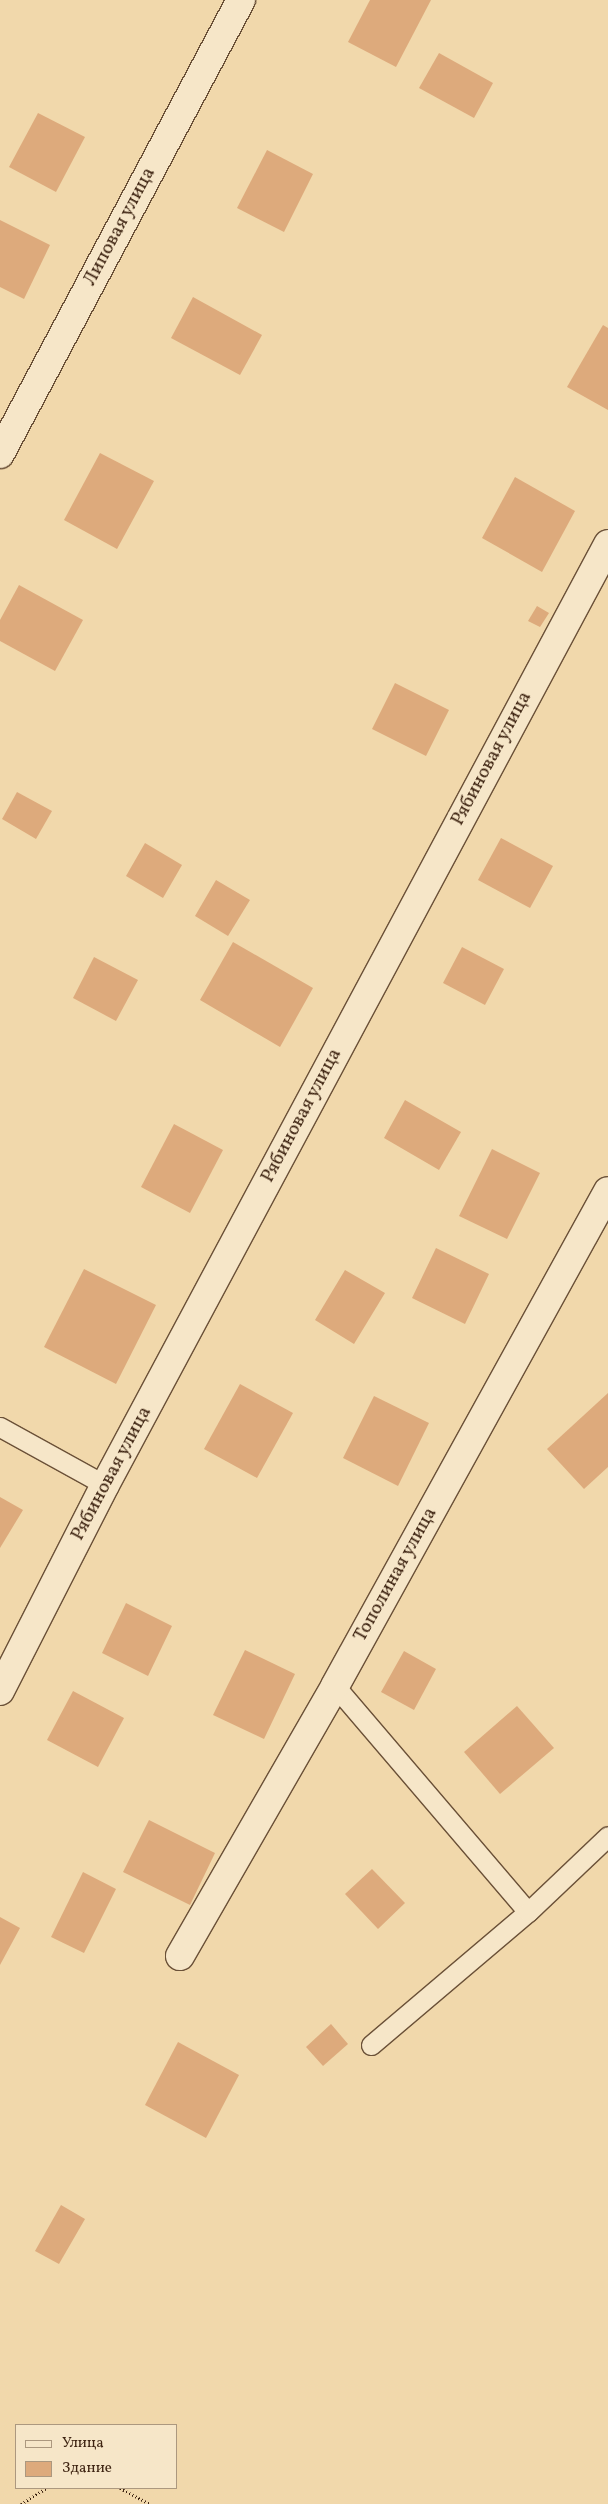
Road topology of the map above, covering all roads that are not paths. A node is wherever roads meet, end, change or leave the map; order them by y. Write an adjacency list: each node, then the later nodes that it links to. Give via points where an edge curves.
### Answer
1 (241, 0): 2 (street, Липовая улица)
2 (0, 454)
3 (608, 544): 6 (street, Рябиновая улица)
4 (608, 1191): 7 (street, Тополиная улица)
5 (0, 1427): 6 (lane)
6 (106, 1485): 8 (street, Рябиновая улица)
7 (335, 1686): 10 (lane); 11 (street, Тополиная улица)
8 (0, 1690)
9 (608, 1836): 10 (lane)
10 (528, 1912): 12 (lane)
11 (180, 1956)
12 (372, 2044)

